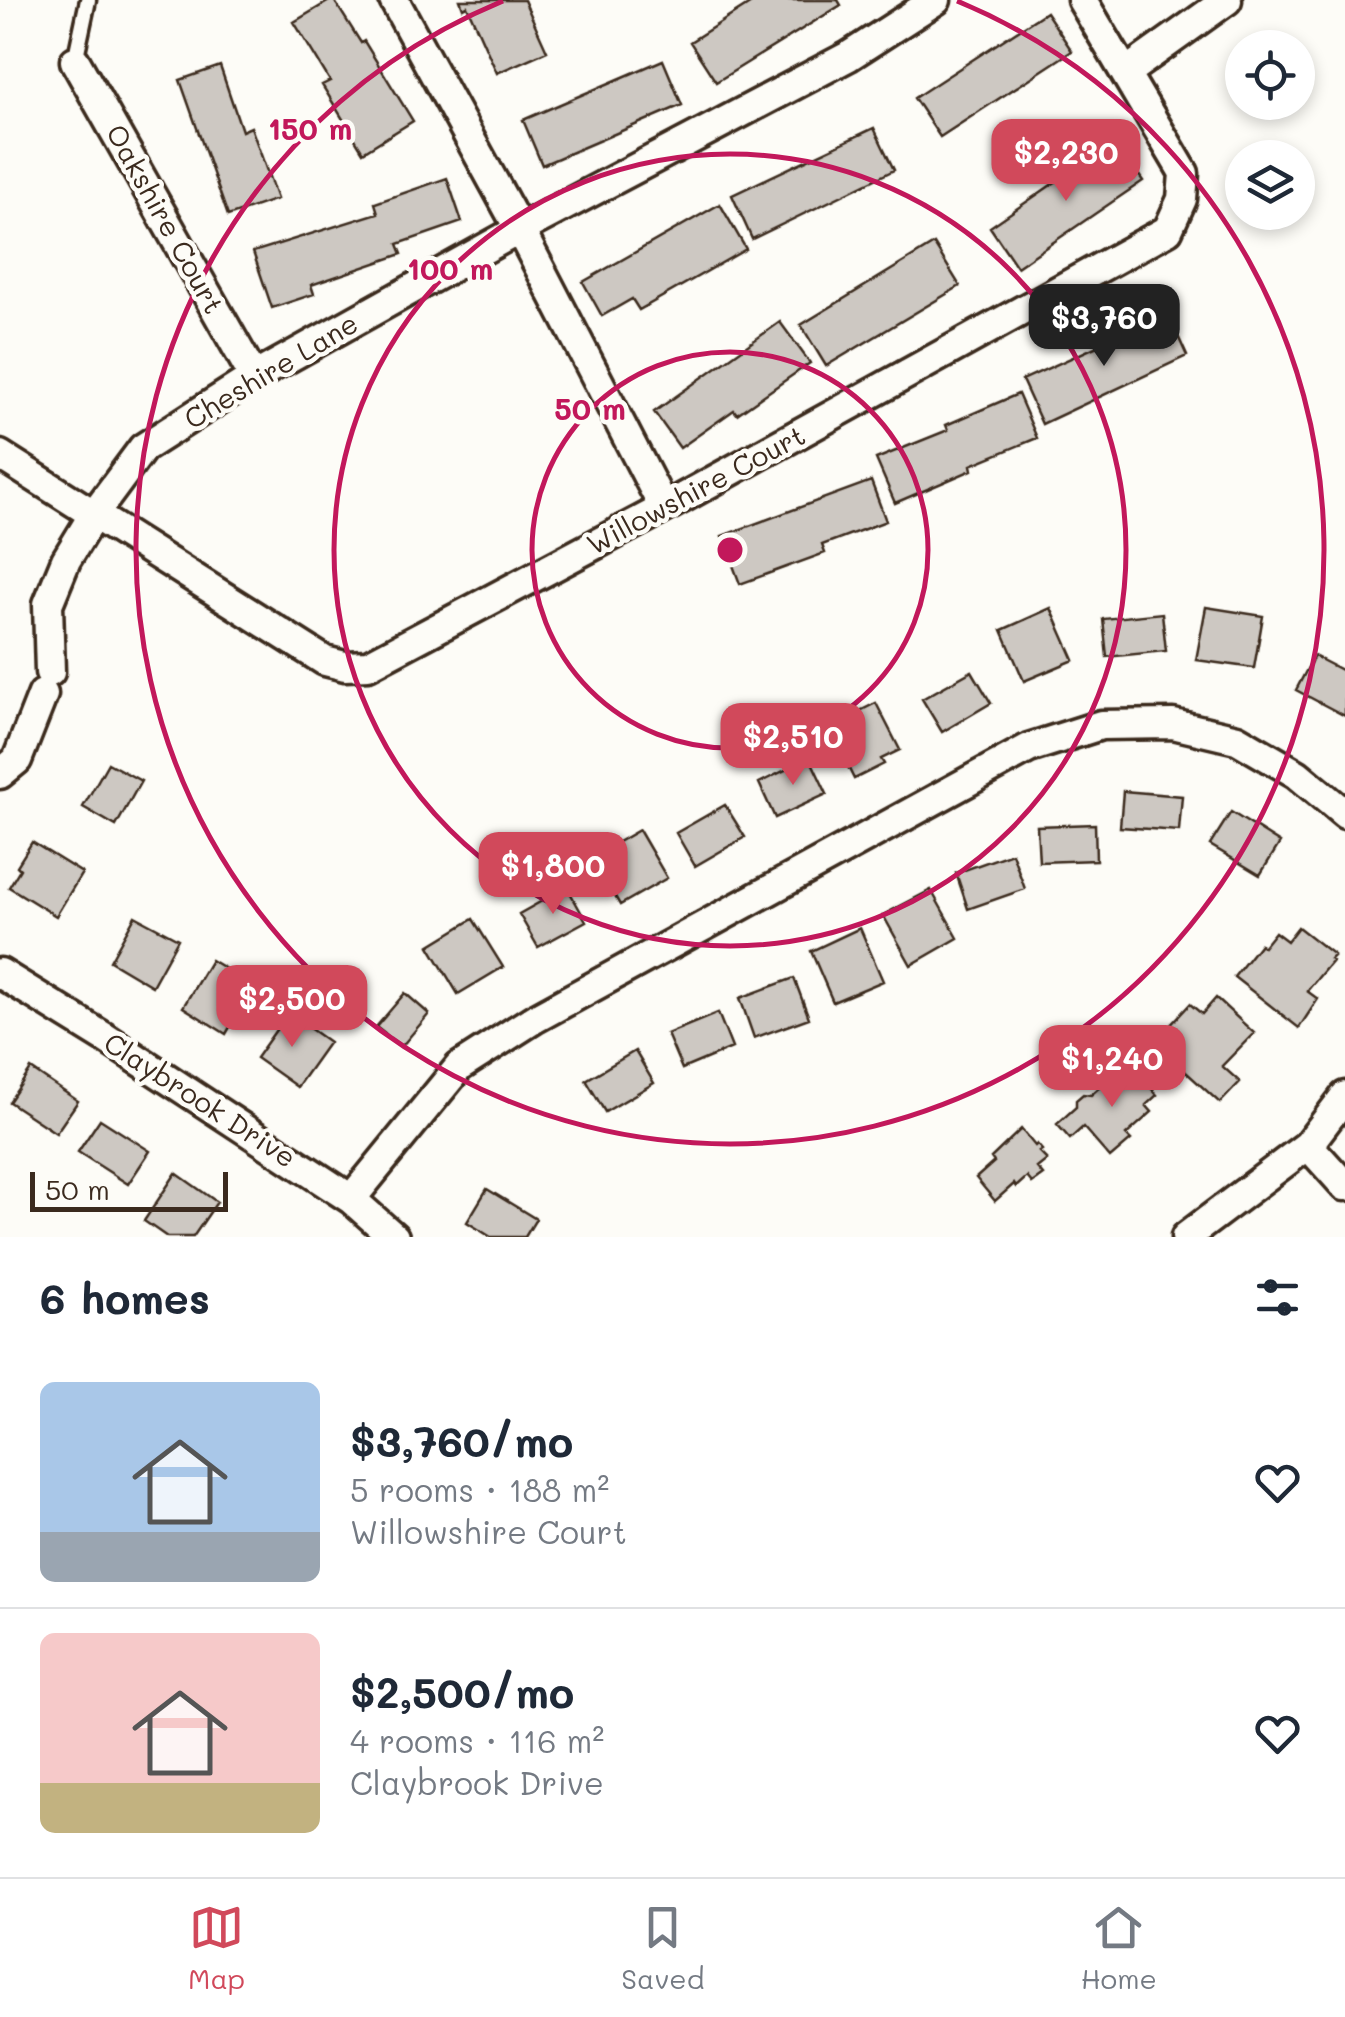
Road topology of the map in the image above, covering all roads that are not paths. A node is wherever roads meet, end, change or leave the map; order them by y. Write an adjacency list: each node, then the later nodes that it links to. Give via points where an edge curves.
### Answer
1 (88, 0): 6 (lane)
2 (394, 0): 8 (street)
3 (936, 0): 8 (street, Cheshire Lane, via 849,56)
4 (1082, 0): 7 (street, Willowshire Court)
5 (1227, 0): 7 (street)
6 (76, 61): 9 (street, Oakshire Court)
7 (1125, 73): 11 (street, Willowshire Court, via 1184,174 1168,230)
8 (520, 230): 9 (street, Cheshire Lane); 11 (street)
9 (254, 378): 12 (street, Cheshire Lane, via 143,448)
10 (0, 455): 12 (street, Willowshire Court)
11 (664, 508): 12 (street, Willowshire Court, via 368,665 345,666 325,661)
12 (94, 514): 13 (street, Cheshire Lane, via 48,604 47,683 18,760)
13 (0, 774)
14 (1345, 814): 19 (street, via 1297,774 1237,739 1173,724 1101,725 1029,748 534,1019 459,1068)
15 (0, 973): 19 (street, Claybrook Drive)
16 (1345, 1096): 17 (street)
17 (1308, 1145): 18 (street); 21 (street)
18 (1345, 1186)
19 (351, 1199): 20 (street, Claybrook Drive)
20 (394, 1237)
21 (1186, 1237)

